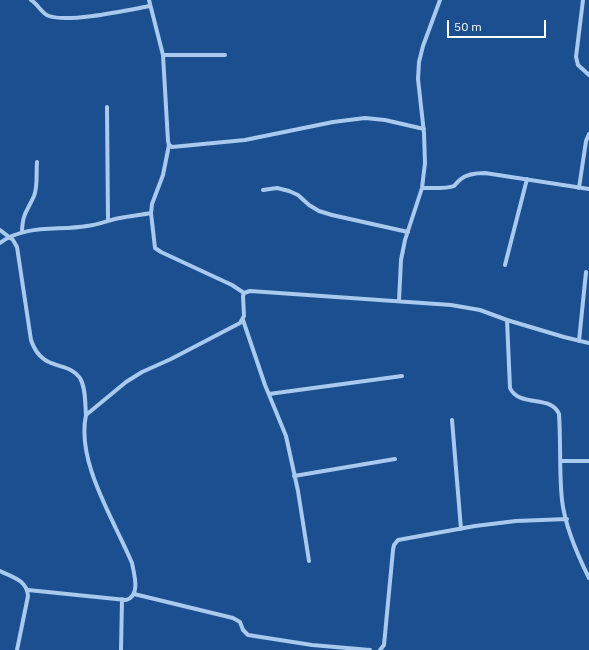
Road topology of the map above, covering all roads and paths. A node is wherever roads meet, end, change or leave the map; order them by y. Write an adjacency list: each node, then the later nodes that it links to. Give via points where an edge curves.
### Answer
1 (31, 0): 5 (street, via 46,15 57,18 81,17)
2 (149, 0): 5 (street)
3 (440, 0): 10 (street, via 419,62 418,79)
4 (583, 0): 8 (street, via 576,57 578,65)
5 (150, 6): 6 (street)
6 (162, 55): 7 (street); 12 (street)
7 (225, 55)
8 (589, 75)
9 (107, 107): 20 (street)
10 (424, 129): 12 (street, via 365,118 245,140 172,147); 15 (street, via 425,163)
11 (589, 134): 16 (street)
12 (169, 145): 19 (street)
13 (37, 162): 22 (street, via 34,197 24,215)
14 (526, 180): 15 (street, via 476,173 461,179 453,186); 16 (street); 26 (street)
15 (422, 188): 23 (street)
16 (579, 188): 17 (street)
17 (589, 189)
18 (263, 190): 23 (street, via 277,188 289,191 319,211)
19 (151, 213): 20 (street); 28 (street, via 154,245 157,250)
20 (108, 221): 22 (street, via 82,227)
21 (0, 230): 24 (street)
22 (22, 232): 24 (street)
23 (408, 232): 29 (street, via 401,260)
24 (8, 236): 25 (street); 36 (street, via 17,247 33,347 48,363 77,374 83,385)
25 (0, 242)
26 (505, 265)
27 (586, 272): 32 (street)
28 (244, 293): 29 (street, via 250,291); 30 (street)
29 (399, 301): 31 (street, via 473,308)
30 (243, 320): 35 (street); 36 (street, via 171,360 142,372)
31 (507, 320): 32 (street); 39 (street, via 510,388 515,396 552,405 557,409 560,420)
32 (579, 341): 33 (street)
33 (589, 343)
34 (402, 376): 35 (street)
35 (269, 394): 41 (street, via 286,436)
36 (86, 415): 48 (street, via 88,463 132,563)
37 (452, 420): 43 (street)
38 (395, 459): 41 (street)
39 (561, 461): 40 (street); 42 (street, via 562,501)
40 (589, 461)
41 (294, 476): 44 (street)
42 (567, 519): 43 (street, via 516,521); 46 (street, via 576,549)
43 (461, 529): 53 (street, via 406,538 398,540 394,545 384,645)
44 (309, 561)
45 (0, 571): 47 (street, via 25,584)
46 (589, 578)
47 (28, 590): 49 (street); 50 (street)
48 (134, 594): 49 (street, via 129,599); 52 (street, via 233,618 240,622 248,635 312,645)
49 (122, 600): 51 (street)
50 (17, 650)
51 (121, 650)
52 (370, 650)
53 (380, 650)

